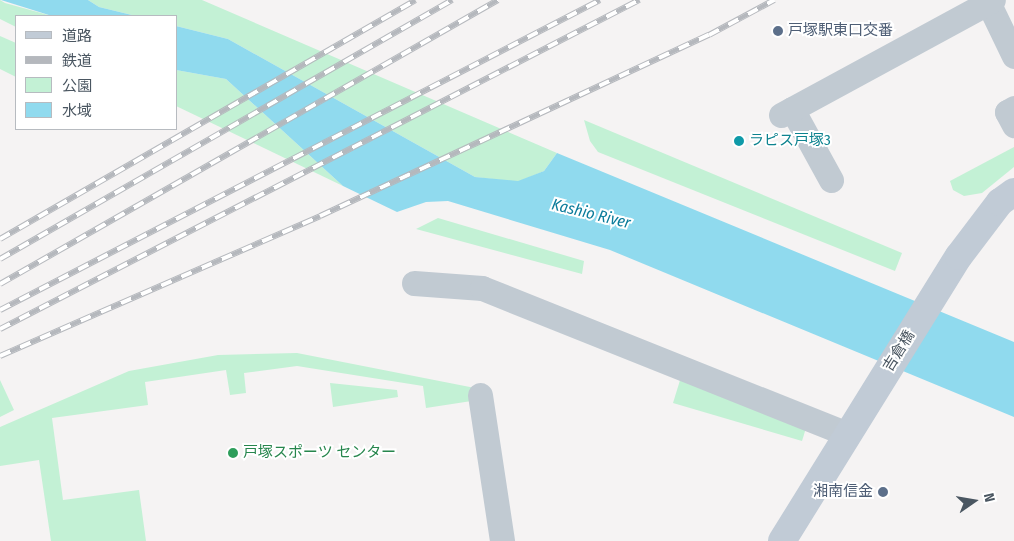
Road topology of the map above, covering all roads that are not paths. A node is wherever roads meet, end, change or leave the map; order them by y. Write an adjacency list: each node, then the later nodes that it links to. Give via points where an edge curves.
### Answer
1 (989, 2): 2 (street); 6 (street, via 787,112)
2 (1008, 29): 3 (street)
3 (1014, 56)
4 (1014, 108): 5 (street, via 1007,112)
5 (1014, 125)
6 (831, 180)
7 (1014, 192): 10 (main road, 吉倉橋, via 1000,202 943,281)
8 (414, 283): 10 (street, via 482,288)
9 (480, 395): 11 (street)
10 (851, 428): 12 (main road, 吉倉橋)
11 (502, 541)
12 (782, 541)

